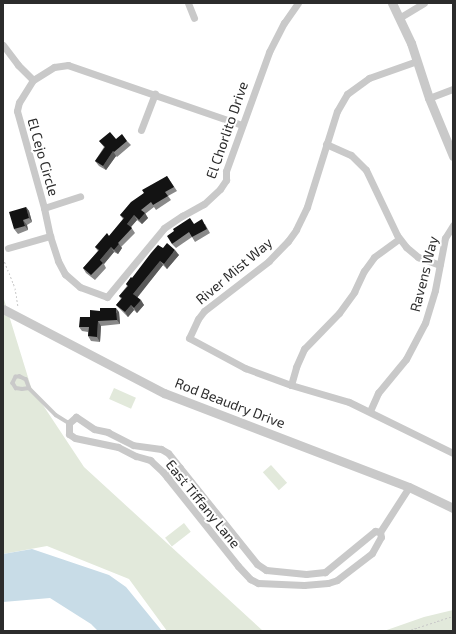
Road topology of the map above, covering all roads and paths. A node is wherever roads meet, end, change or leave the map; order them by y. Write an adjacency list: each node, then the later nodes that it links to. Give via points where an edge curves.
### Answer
1 (188, 3): 5 (street)
2 (298, 3): 13 (street, El Chorlito Drive, via 269,52)
3 (392, 3): 6 (street)
4 (424, 3): 6 (street)
5 (194, 18)
6 (400, 18): 8 (street)
7 (3, 46): 9 (street)
8 (417, 61): 12 (street); 15 (street, River Mist Way, via 369,78 353,88 341,103)
9 (33, 80): 11 (street, El Cejo Circle, via 54,67 64,65); 18 (street, El Cejo Circle, via 19,102 17,111)
10 (453, 89): 12 (street)
11 (155, 94): 13 (street, El Cejo Circle); 14 (street)
12 (429, 98): 16 (street)
13 (242, 125): 25 (street, El Chorlito Drive, via 226,171 226,180 220,189 204,204 164,228)
14 (141, 130)
15 (326, 144): 21 (street, via 351,155 366,170); 28 (street, River Mist Way, via 307,207 288,241 269,261 212,304 198,319 189,338 245,368)
16 (453, 156)
17 (80, 196): 18 (street, El Cejo Circle)
18 (44, 208): 20 (street, El Cejo Circle)
19 (453, 225): 24 (street, Ravens Way, via 445,238)
20 (50, 236): 22 (street); 25 (street, El Cejo Circle, via 65,274 89,292)
21 (399, 239): 24 (street, via 418,257); 28 (street, via 374,257 339,313 304,349)
22 (8, 248)
23 (3, 258): 27 (path, via 15,288)
24 (440, 265): 30 (street, Ravens Way, via 432,303 419,335 406,359 378,393)
25 (107, 297)
26 (3, 309): 27 (street, Rod Beaudry Drive)
27 (19, 318): 35 (street, Rod Beaudry Drive, via 164,393)
28 (291, 385): 30 (street, River Mist Way, via 331,396)
29 (29, 388): 29 (lane, via 16,388 13,383 16,377 20,376 26,380); 31 (lane, via 56,415)
30 (370, 411): 32 (street, River Mist Way)
31 (69, 423): 33 (street, East Tiffany Lane, via 76,417 133,445 161,449); 34 (street, East Tiffany Lane, via 69,434 75,438 118,447 150,460)
32 (453, 453)
33 (180, 467): 34 (street); 37 (street, East Tiffany Lane, via 257,564 266,570 306,574 325,572 375,531)
34 (167, 477): 37 (street, East Tiffany Lane, via 238,566 250,579 258,583 304,585 337,580 372,553 381,537)
35 (409, 487): 36 (street, Rod Beaudry Drive); 37 (street, East Tiffany Lane)
36 (453, 508)
37 (380, 532)
38 (453, 616): 39 (path)
39 (407, 631)

